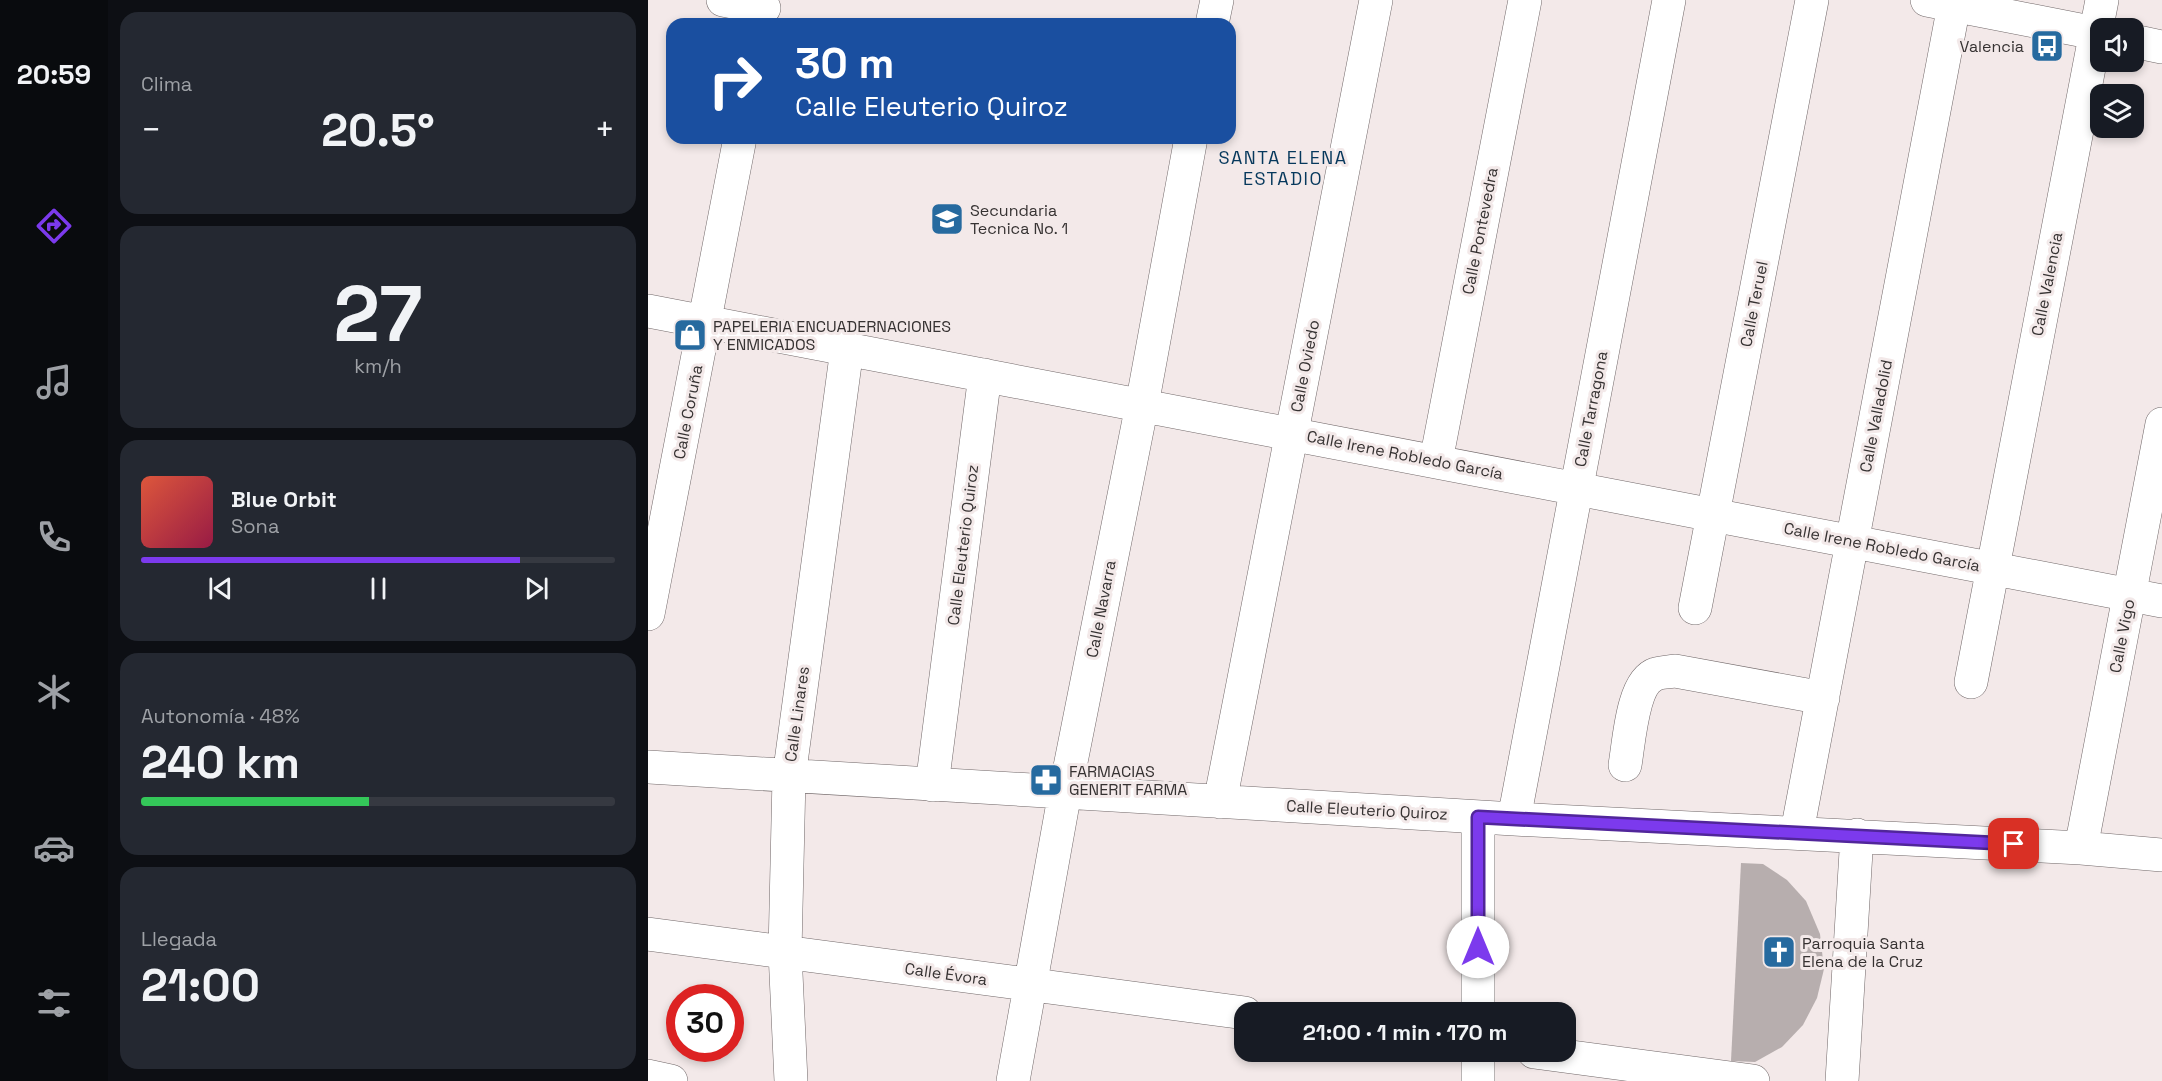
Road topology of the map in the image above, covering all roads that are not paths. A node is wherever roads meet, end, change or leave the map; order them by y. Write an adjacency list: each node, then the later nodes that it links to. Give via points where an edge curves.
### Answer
1 (723, 0): 9 (street)
2 (1217, 0): 10 (street)
3 (1376, 0): 24 (street, Calle Oviedo)
4 (1525, 0): 25 (street, Calle Pontevedra)
5 (1669, 0): 26 (street, Calle Tarragona)
6 (1812, 0): 27 (street, Calle Teruel)
7 (2102, 0): 11 (street, Calle Valencia)
8 (1946, 2): 12 (street); 28 (street, Calle Valladolid)
9 (763, 11)
10 (1213, 18)
11 (2100, 18)
12 (2090, 32)
13 (2144, 43): 14 (street)
14 (2162, 47)
15 (2090, 72): 29 (street, Calle Valencia)
16 (739, 144): 19 (street, Calle Coruña)
17 (1190, 144): 22 (street, Calle Navarra)
18 (648, 311): 19 (street, Calle Irene Robledo García)
19 (706, 322): 20 (street, Calle Irene Robledo García); 33 (street, Calle Coruña)
20 (847, 349): 21 (street, Calle Irene Robledo García); 38 (street, Calle Linares)
21 (985, 375): 22 (street, Calle Irene Robledo García); 39 (street, Calle Eleuterio Quiroz)
22 (1142, 405): 24 (street, Calle Irene Robledo García); 40 (street, Calle Navarra)
23 (2162, 424): 30 (street, Calle Vigo)
24 (1292, 434): 25 (street, Calle Irene Robledo García); 41 (street, Calle Oviedo)
25 (1436, 461): 26 (street, Calle Irene Robledo García)
26 (1576, 488): 27 (street, Calle Irene Robledo García); 43 (street, Calle Tarragona)
27 (1713, 514): 28 (street, Calle Irene Robledo García); 32 (street, Calle Teruel)
28 (1852, 541): 29 (street, Calle Irene Robledo García); 35 (street, Calle Valladolid)
29 (1992, 568): 30 (street, Calle Irene Robledo García); 34 (street, Calle Valencia)
30 (2129, 595): 31 (street, Calle Irene Robledo García); 46 (street, Calle Vigo)
31 (2162, 601)
32 (1695, 608)
33 (648, 614)
34 (1971, 682)
35 (1823, 698): 36 (street, via 1674,671 1654,674 1641,686); 44 (street, Calle Valladolid)
36 (1625, 765)
37 (648, 766): 38 (street, Calle Eleuterio Quiroz)
38 (789, 777): 39 (street, Calle Eleuterio Quiroz); 49 (street, Calle Linares)
39 (932, 785): 40 (street, Calle Eleuterio Quiroz)
40 (1065, 792): 41 (street, Calle Eleuterio Quiroz); 50 (street, Calle Navarra)
41 (1220, 802): 42 (street, Calle Eleuterio Quiroz)
42 (1478, 817): 43 (street, Calle Eleuterio Quiroz); 51 (street)
43 (1514, 819): 44 (street, Calle Eleuterio Quiroz)
44 (1797, 832): 45 (street, Calle Eleuterio Quiroz)
45 (1857, 835): 46 (street, Calle Eleuterio Quiroz); 61 (street)
46 (2081, 848): 47 (street, Calle Eleuterio Quiroz)
47 (2162, 855)
48 (648, 934): 49 (street, Calle Évora)
49 (786, 952): 50 (street, Calle Évora); 57 (street, Calle Linares)
50 (1032, 985): 52 (street, Calle Évora); 58 (street, Calle Navarra)
51 (1478, 1002)
52 (1234, 1012)
53 (1576, 1058): 60 (street)
54 (1478, 1062): 59 (street)
55 (648, 1076): 56 (street)
56 (671, 1081)
57 (791, 1081)
58 (1013, 1081)
59 (1478, 1081)
60 (1754, 1081)
61 (1842, 1081)

